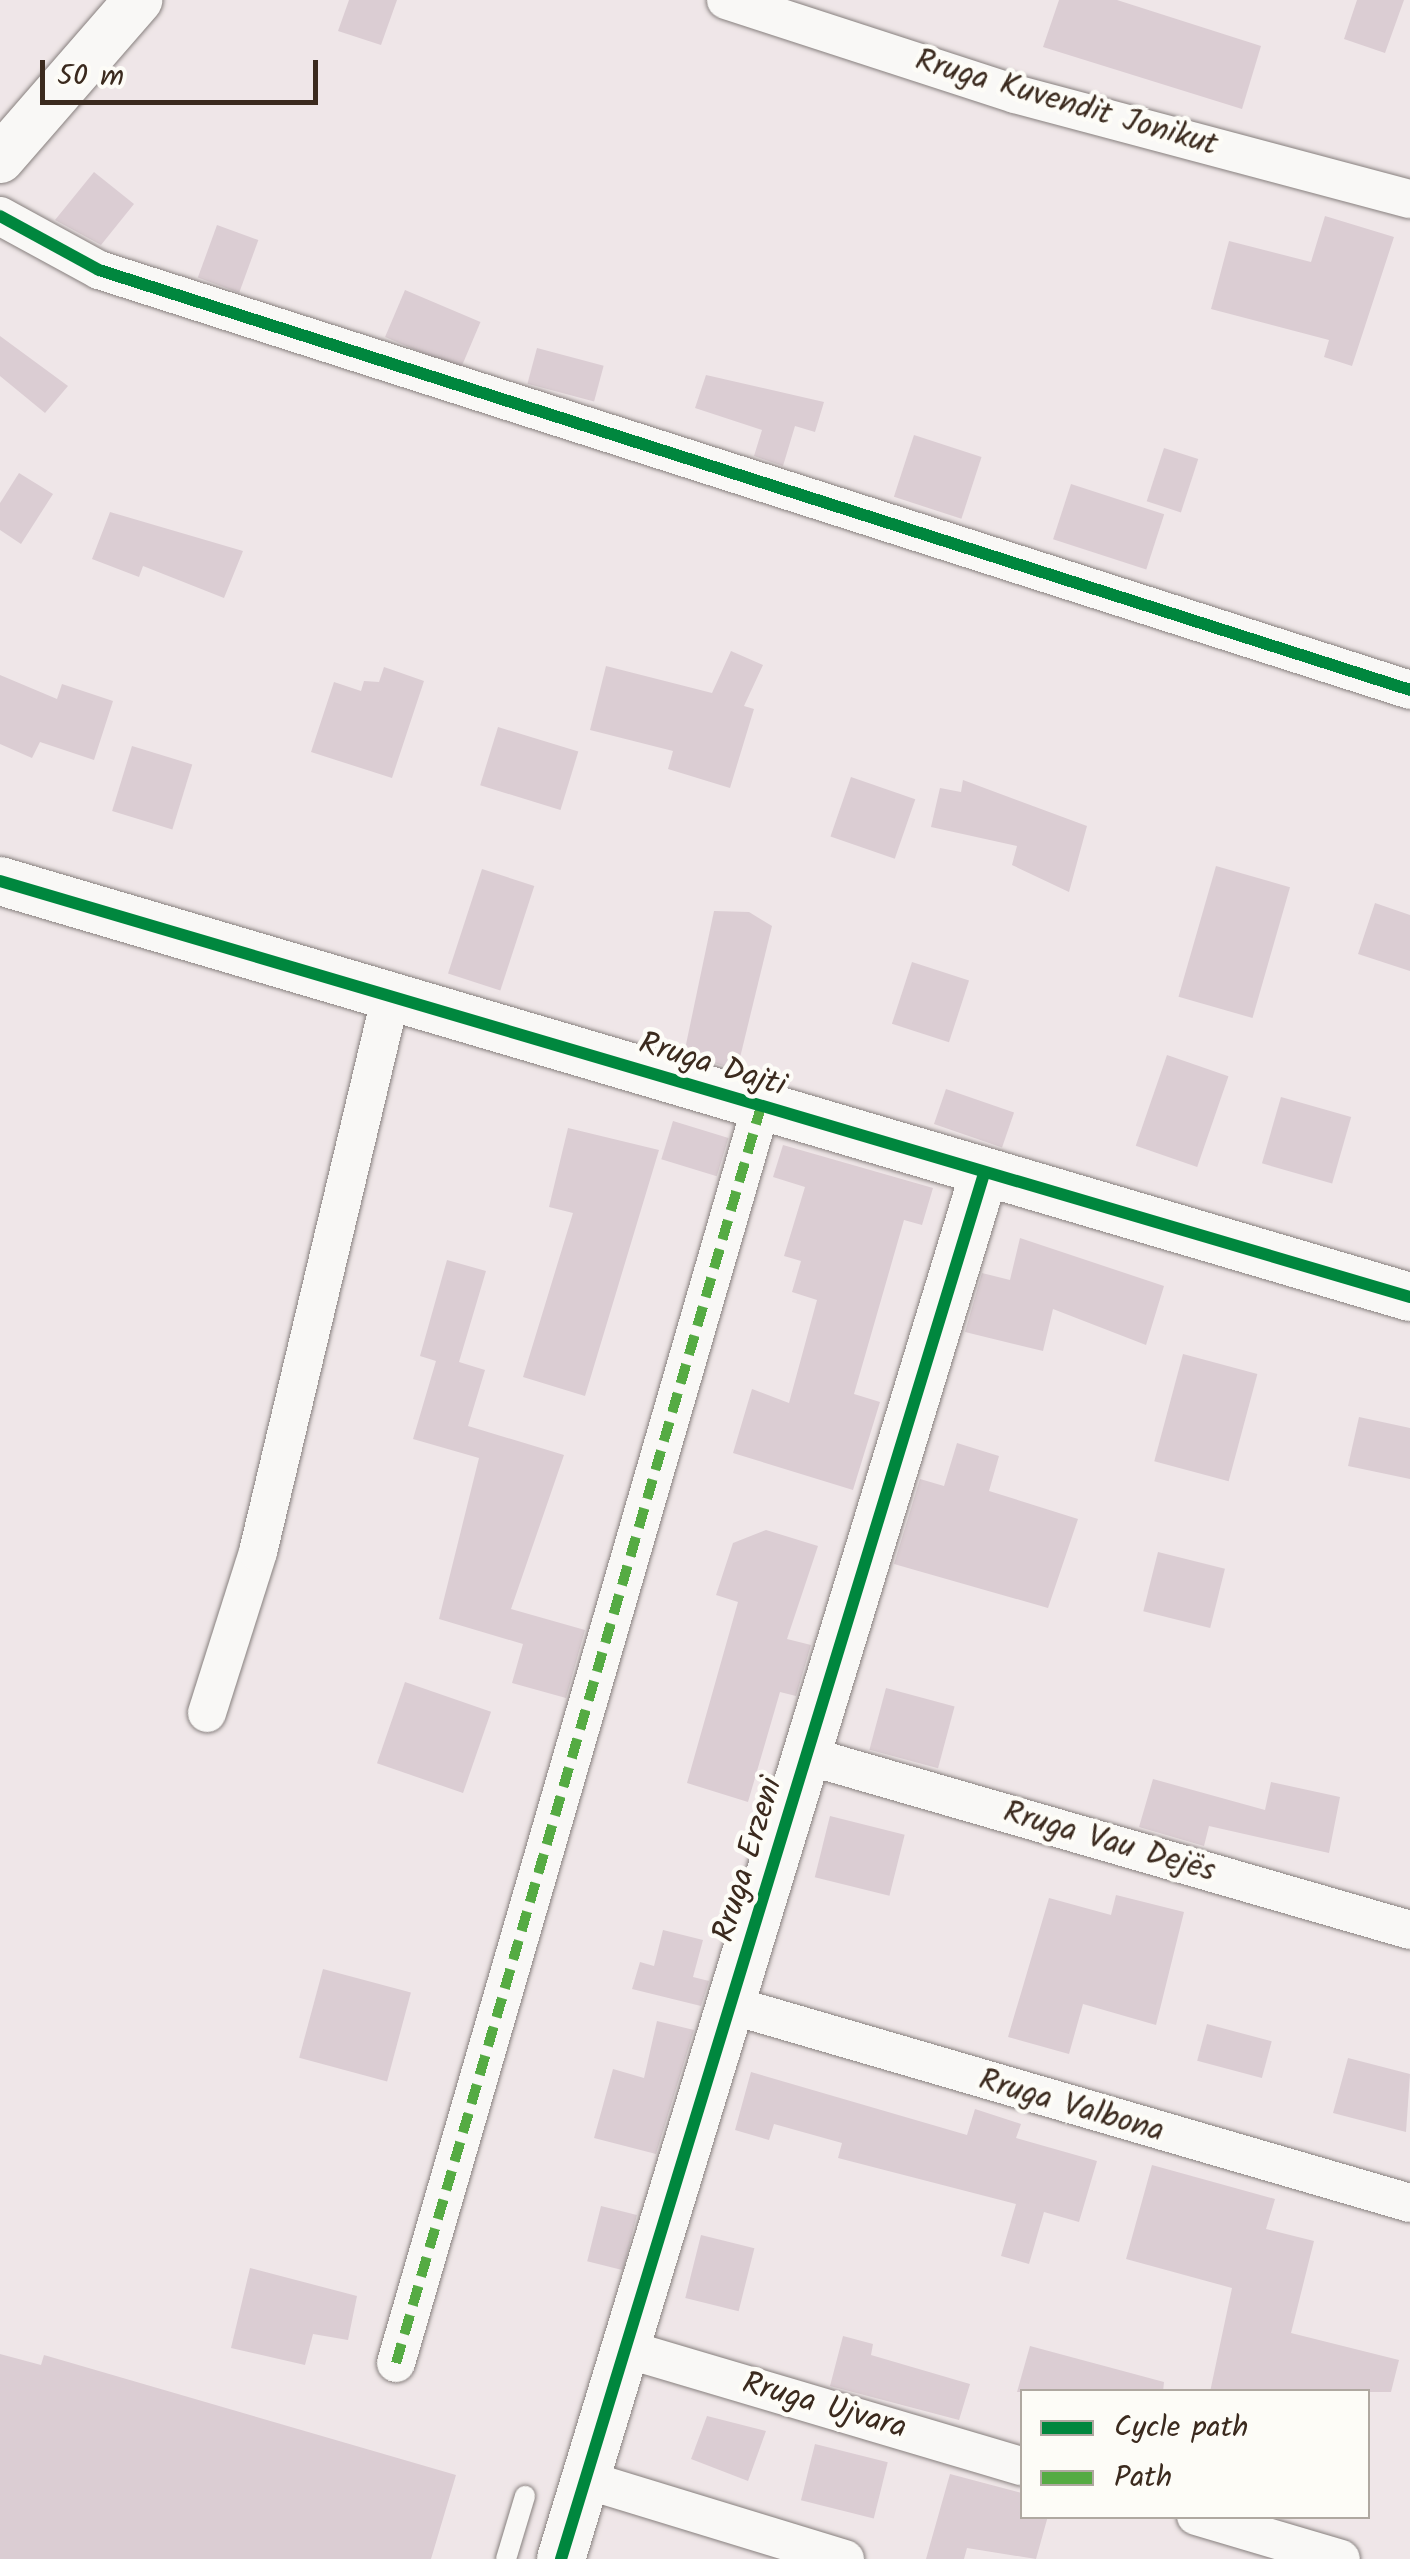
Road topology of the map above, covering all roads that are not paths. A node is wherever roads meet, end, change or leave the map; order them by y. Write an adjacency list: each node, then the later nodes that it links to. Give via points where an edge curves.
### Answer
1 (138, 0): 3 (street)
2 (726, 0): 4 (street, Rruga Kuvendit Jonikut, via 1015,94)
3 (0, 160)
4 (1410, 198)
5 (0, 216): 6 (street, via 99,270)
6 (1410, 690)
7 (0, 882): 8 (street, Rruga Dajti)
8 (390, 998): 9 (street, Rruga Dajti); 12 (street, via 258,1552)
9 (760, 1110): 10 (street, Rruga Dajti); 18 (street)
10 (984, 1174): 11 (street, Rruga Dajti); 13 (street, Rruga Erzeni)
11 (1410, 1297)
12 (207, 1713)
13 (808, 1756): 14 (street, Rruga Vau Dejës); 15 (street, Rruga Erzeni)
14 (1410, 1930)
15 (734, 2006): 16 (street, Rruga Valbona); 17 (street, Rruga Erzeni)
16 (1410, 2203)
17 (626, 2349): 19 (street, Rruga Ujvara); 20 (street, Rruga Erzeni)
18 (396, 2363)
19 (1020, 2465)
20 (583, 2480): 24 (street, Rruga Erzeni); 25 (street)
21 (525, 2496): 23 (lane)
22 (1206, 2519): 26 (street)
23 (506, 2559)
24 (560, 2559)
25 (845, 2559)
26 (1341, 2559)

